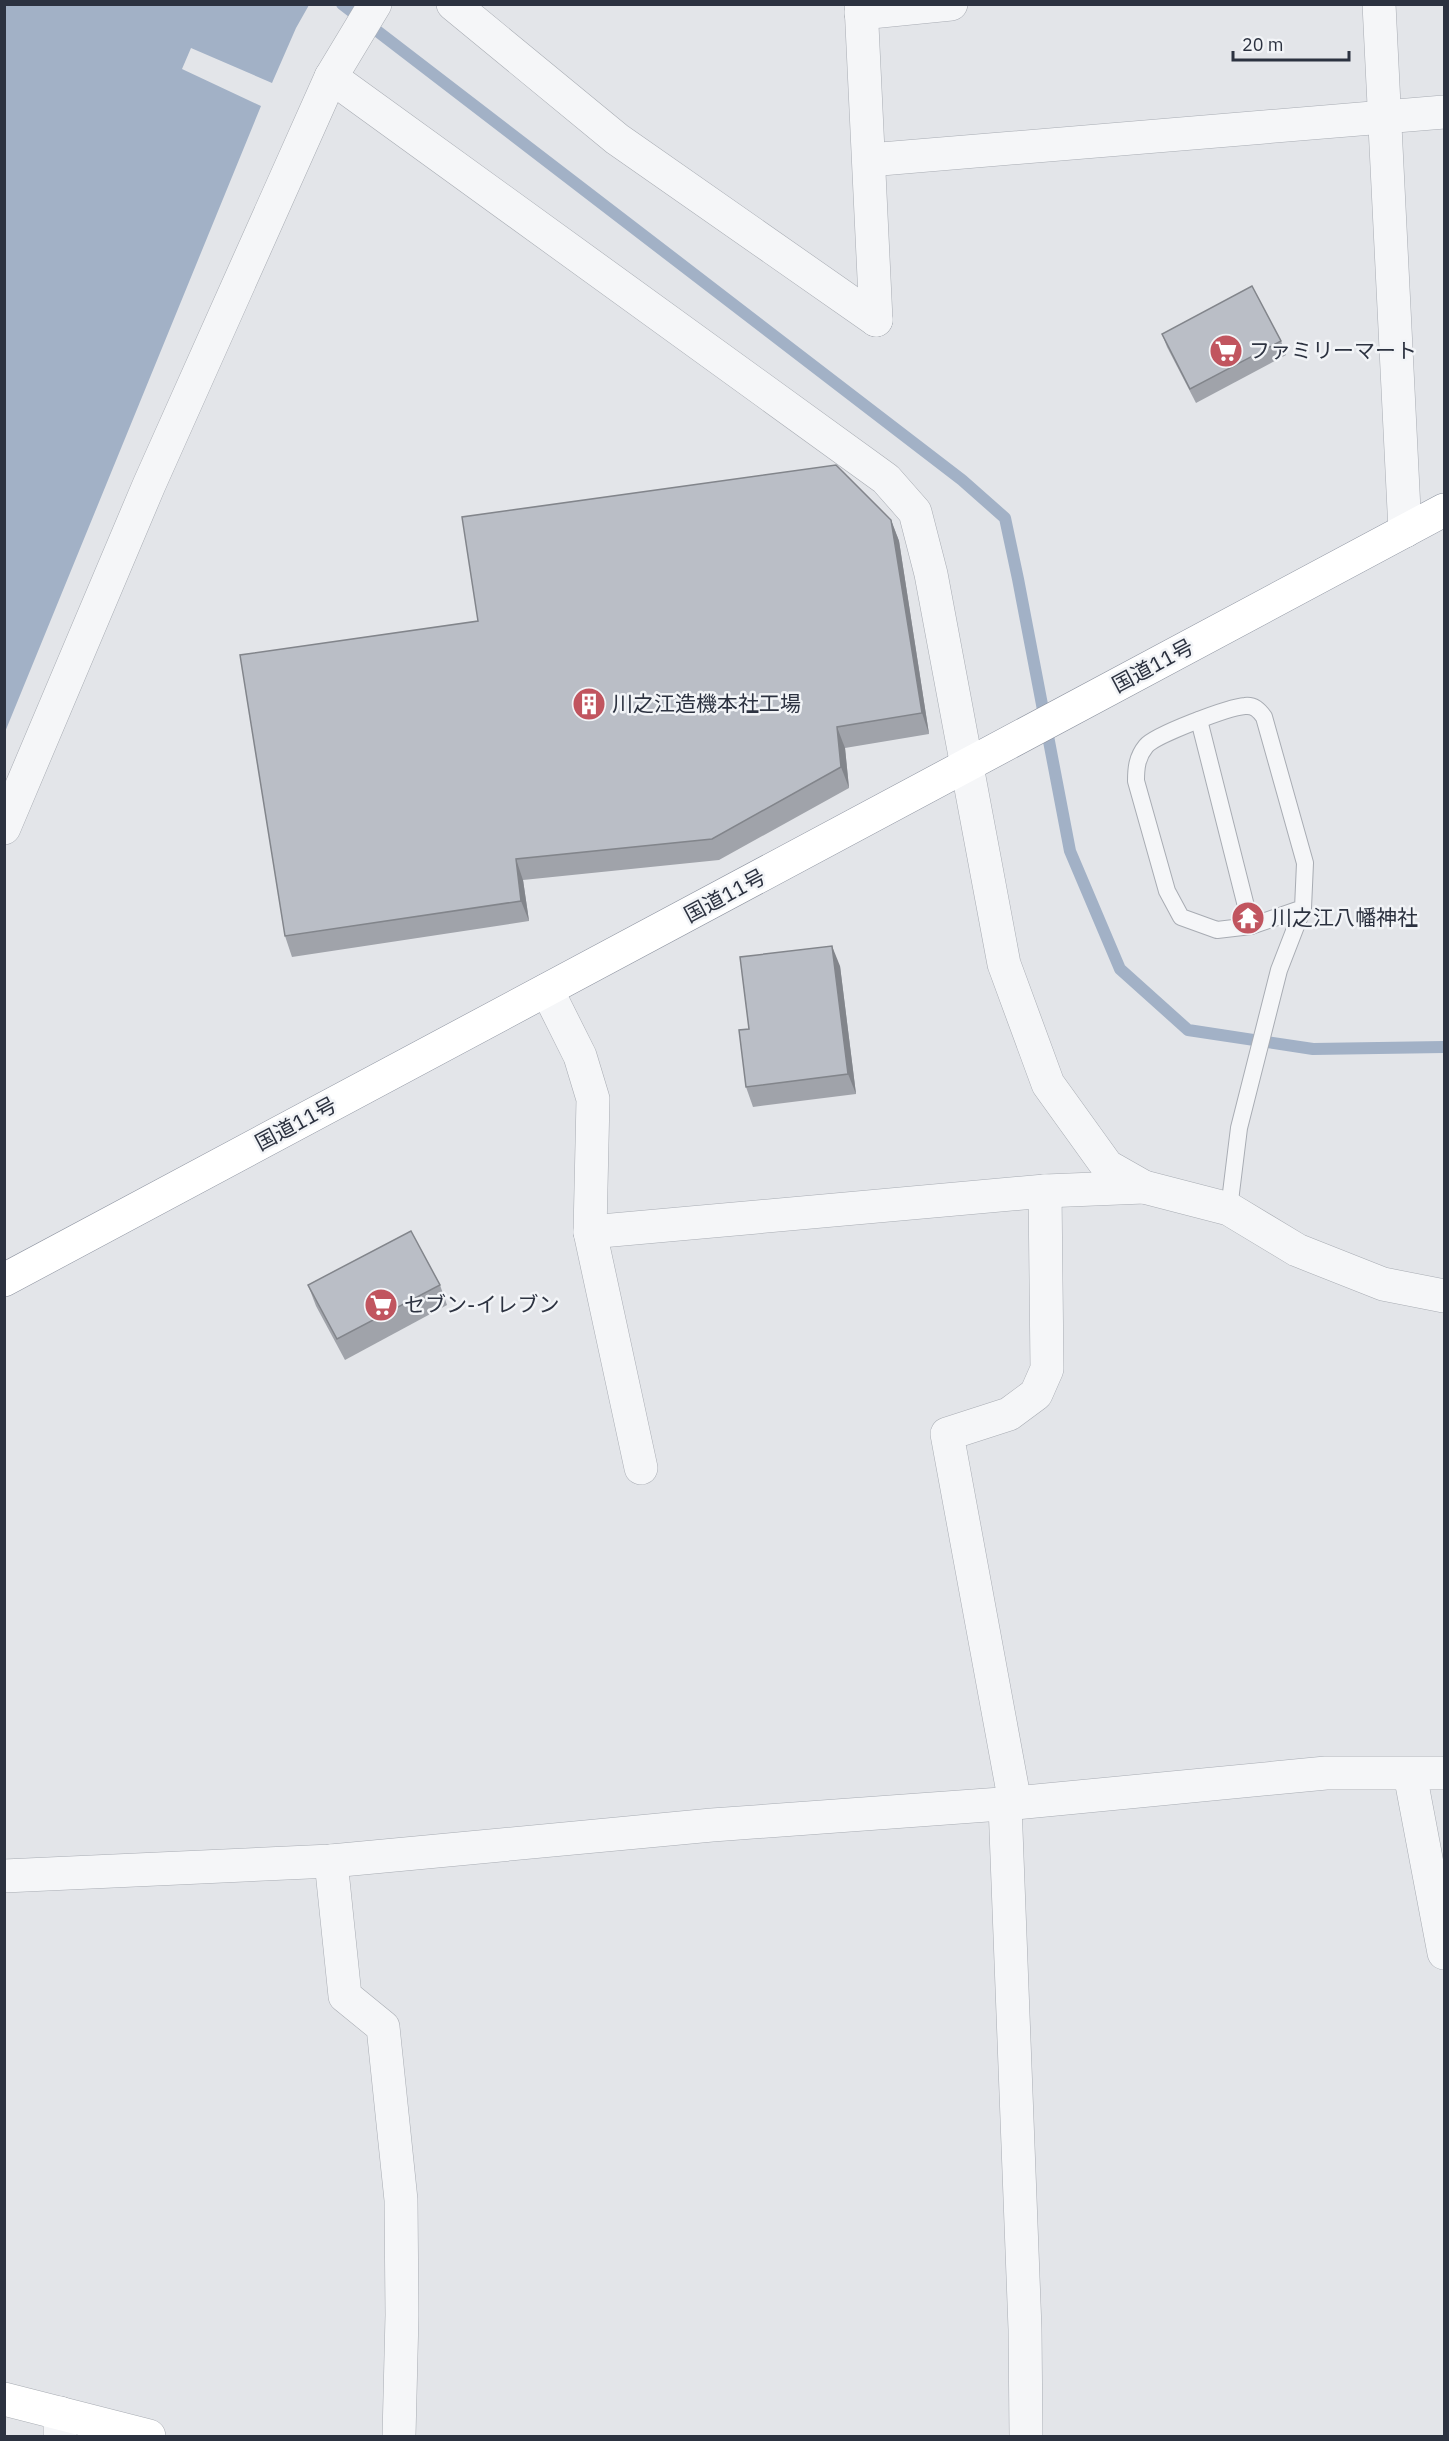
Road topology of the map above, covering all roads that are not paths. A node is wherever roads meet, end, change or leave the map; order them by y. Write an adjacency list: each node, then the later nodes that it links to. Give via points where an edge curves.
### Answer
1 (375, 4): 6 (street)
2 (453, 4): 9 (street, via 617,139 876,320)
3 (951, 4): 5 (street)
4 (1379, 4): 8 (street)
5 (861, 9): 9 (street)
6 (331, 77): 13 (street, via 886,479 915,512 931,574); 14 (street, via 149,485)
7 (1444, 112): 8 (street)
8 (1384, 117): 9 (street); 11 (street)
9 (869, 160)
10 (1444, 510): 11 (main road, 国道11号)
11 (1405, 531): 13 (main road, 国道11号)
12 (1199, 720): 15 (lane, via 1246,705 1257,708 1264,717 1305,864); 16 (lane); 16 (lane, via 1147,745 1137,763 1136,781 1167,891 1181,917 1217,930)
13 (966, 766): 17 (main road, 国道11号); 18 (street, via 1004,964 1048,1084 1107,1166)
14 (4, 828)
15 (1303, 908): 16 (lane); 20 (lane, via 1279,969 1239,1128)
16 (1251, 926)
17 (546, 990): 21 (street, via 580,1056 593,1099); 22 (main road, 国道11号)
18 (1144, 1187): 19 (street); 20 (street)
19 (1045, 1191): 21 (street); 27 (street, via 1047,1369 1036,1394 1009,1414 947,1434)
20 (1229, 1209): 23 (street, via 1308,1254 1383,1284)
21 (590, 1232): 24 (street)
22 (4, 1281)
23 (1444, 1296)
24 (641, 1468)
25 (1444, 1773): 26 (street)
26 (1410, 1774): 27 (street, via 1326,1773); 30 (street)
27 (1010, 1803): 28 (street, via 712,1825); 35 (street)
28 (331, 1862): 29 (street); 34 (street, via 345,1996 383,2027 401,2200)
29 (4, 1876)
30 (1444, 1953)
31 (4, 2399): 32 (main road)
32 (60, 2425): 33 (main road)
33 (149, 2436)
34 (399, 2436)
35 (1026, 2436)

